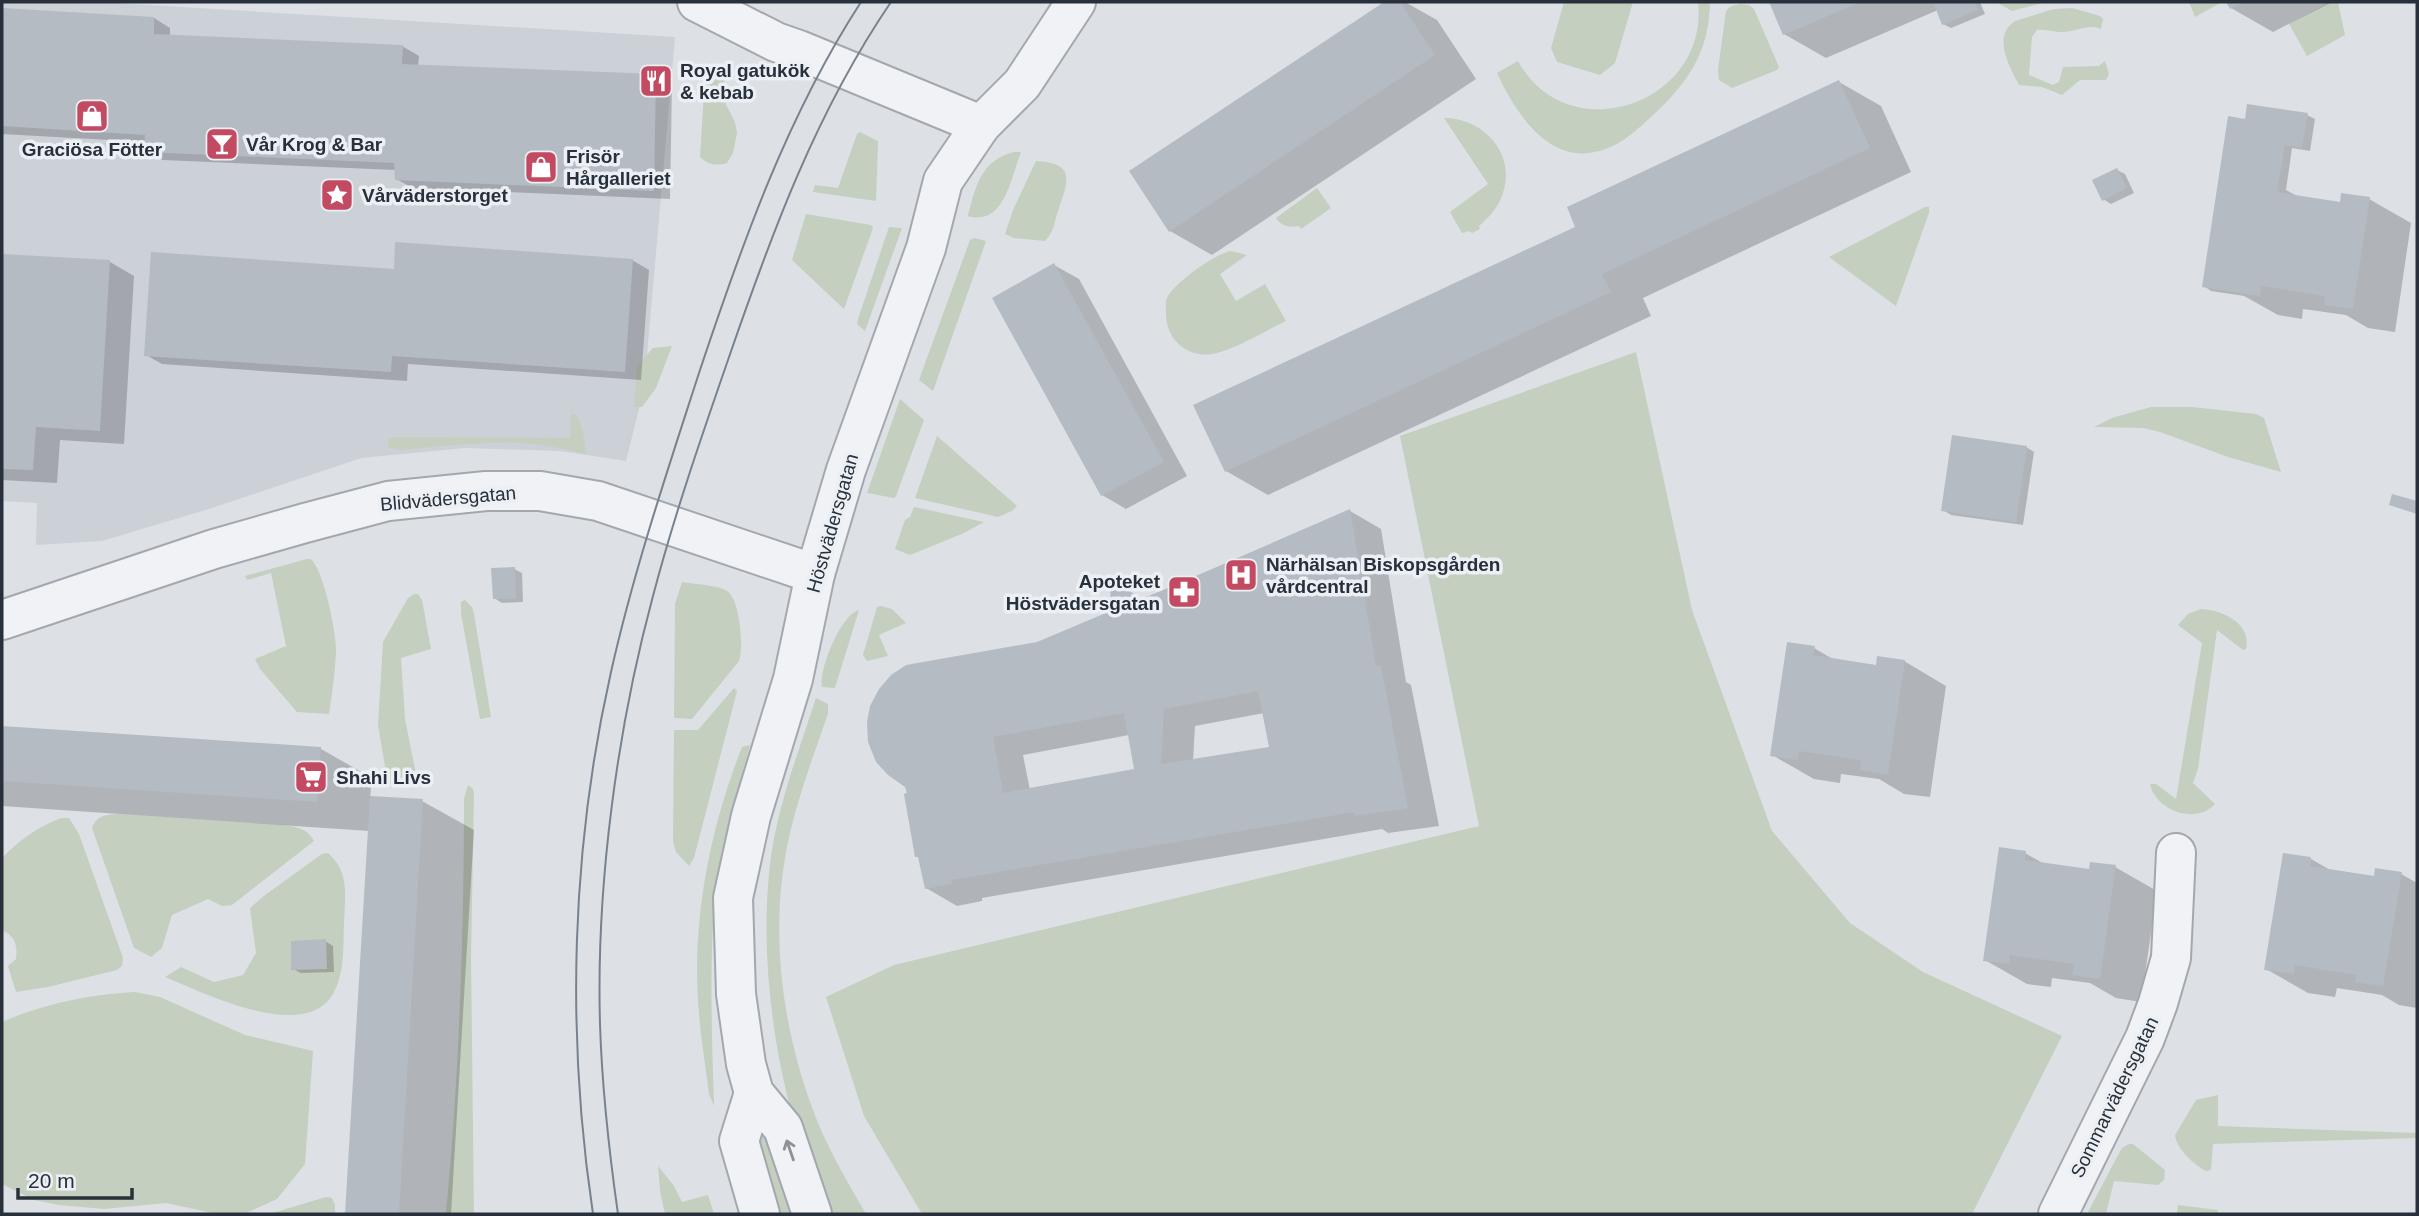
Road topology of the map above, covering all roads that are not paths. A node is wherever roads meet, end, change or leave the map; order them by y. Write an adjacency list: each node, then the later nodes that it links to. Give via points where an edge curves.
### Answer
1 (697, 2): 3 (street, via 776,42)
2 (1076, 2): 3 (street, Höstvädersgatan, via 1021,84)
3 (981, 125): 4 (street, Höstvädersgatan, via 943,181 926,247 846,470)
4 (815, 574): 5 (street, Blidvädersgatan, via 598,501 540,491 486,491 376,504 214,549); 7 (street, Höstvädersgatan, via 793,679 751,816 733,898 736,994)
5 (2, 620)
6 (2176, 852): 10 (street, Sommarvädersgatan, via 2171,958 2158,1003)
7 (754, 1093): 8 (street, via 738,1141); 9 (street, Höstvädersgatan, one-way to 7, via 783,1128)
8 (760, 1214)
9 (813, 1214)
10 (2058, 1214)

